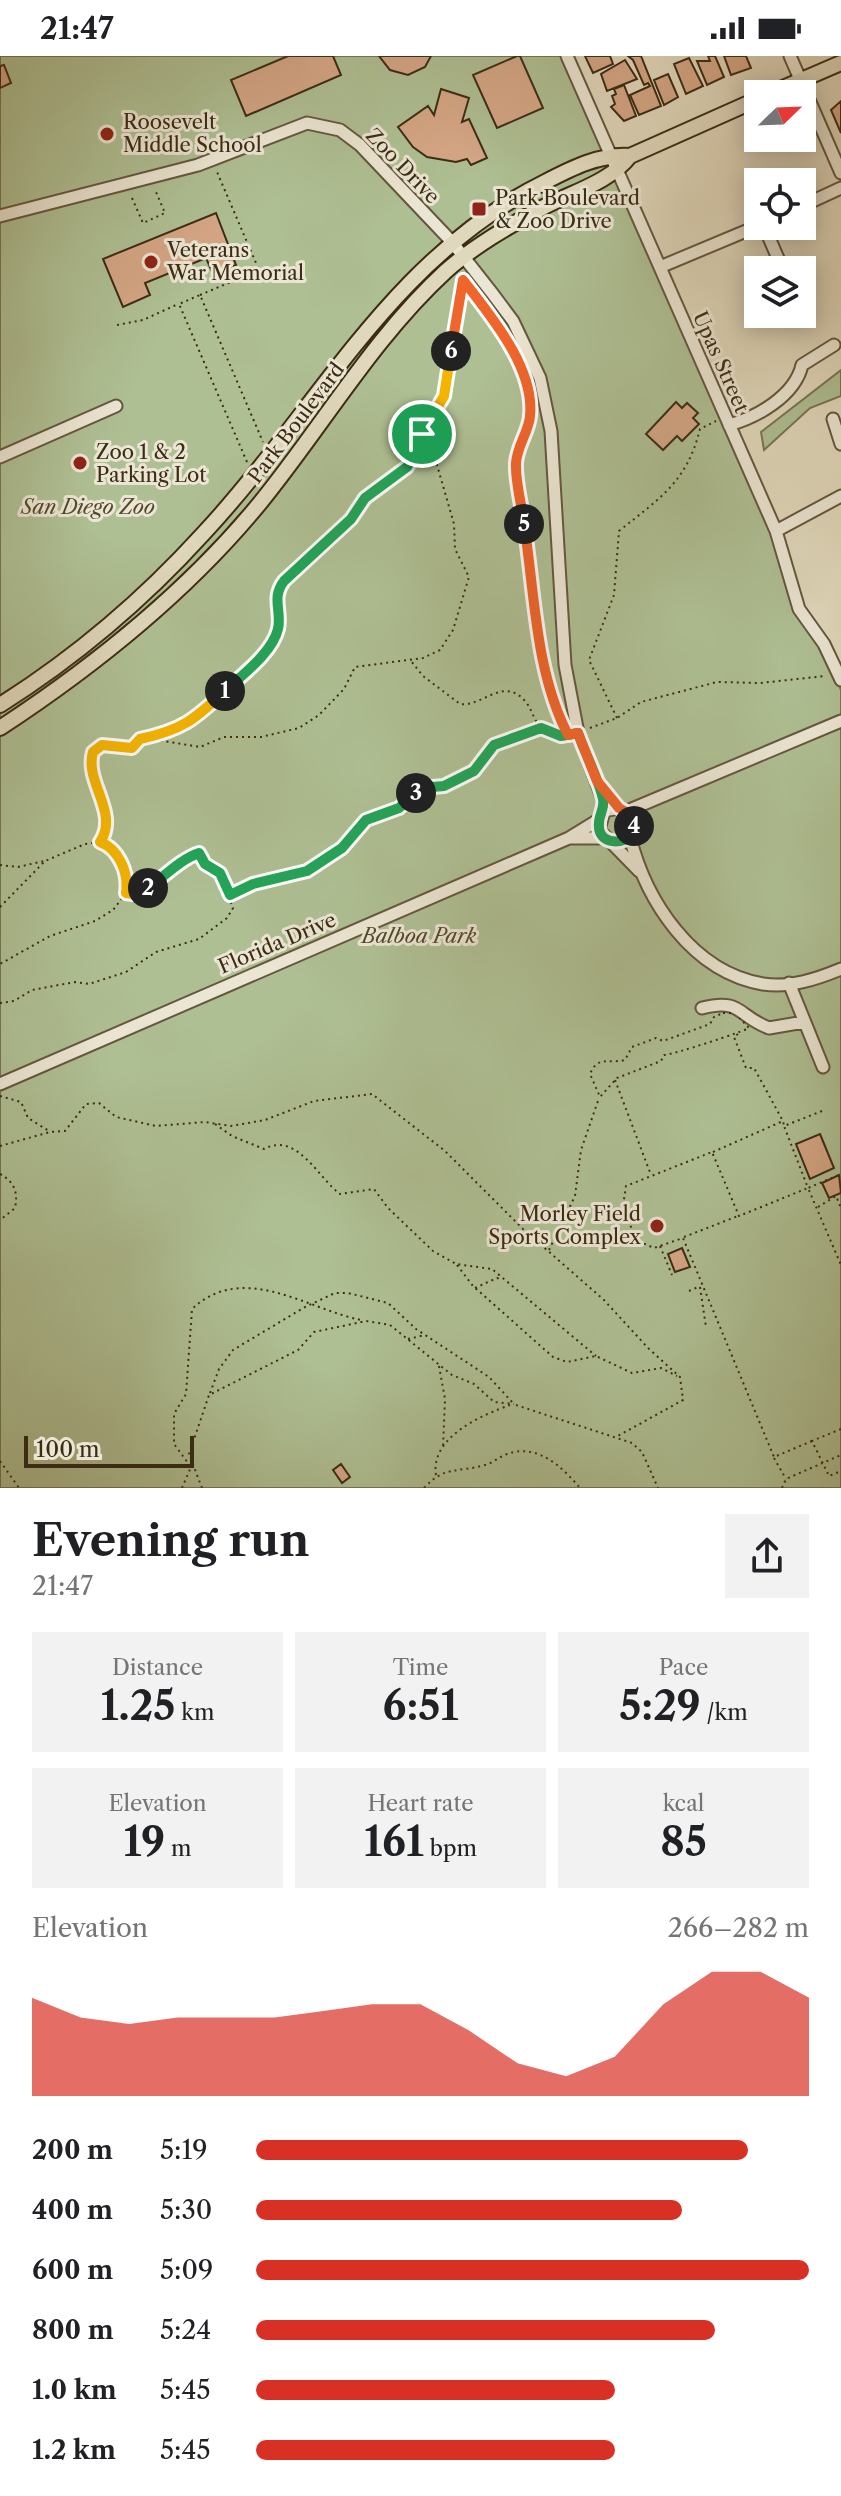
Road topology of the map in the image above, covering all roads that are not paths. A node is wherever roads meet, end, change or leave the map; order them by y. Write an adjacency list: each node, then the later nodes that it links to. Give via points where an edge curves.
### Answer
1 (567, 56): 8 (street, Upas Street)
2 (790, 56): 4 (street)
3 (841, 63): 5 (main road)
4 (800, 80)
5 (802, 80)
6 (744, 105): 9 (main road, Park Boulevard)
7 (816, 117): 11 (street)
8 (609, 154): 9 (main road, Park Boulevard); 10 (street, Upas Street); 16 (main road, Park Boulevard, via 539,185)
9 (630, 156): 10 (main road, Park Boulevard)
10 (616, 172): 17 (main road, Park Boulevard, via 520,220); 18 (street, Upas Street)
11 (841, 173)
12 (841, 188): 13 (street)
13 (816, 200)
14 (0, 216): 16 (street, Zoo Drive, via 198,165 290,127 324,124 351,137)
15 (744, 233): 18 (street)
16 (452, 242): 17 (street, Zoo Drive); 28 (main road, Park Boulevard, via 383,309 242,490 155,584 75,654)
17 (463, 257): 30 (main road, Park Boulevard, via 398,321 259,504 170,598 90,667); 31 (street, Zoo Drive, via 513,321 540,378 551,431 573,734)
18 (660, 267): 22 (street, Upas Street)
19 (834, 345): 22 (street, via 802,365 799,376 758,417)
20 (116, 406): 24 (street)
21 (833, 419): 23 (street)
22 (727, 421): 26 (street, Upas Street)
23 (841, 444)
24 (0, 457)
25 (841, 496): 26 (street)
26 (776, 531): 27 (street, Upas Street, via 799,609)
27 (841, 680)
28 (0, 705)
29 (841, 721): 32 (street)
30 (0, 728)
31 (597, 781): 33 (street); 34 (street, via 604,802)
32 (662, 796): 33 (street); 35 (street, via 640,815)
33 (623, 809): 34 (street, Florida Drive); 35 (street)
34 (601, 817): 36 (street, Florida Drive); 37 (street, via 598,825)
35 (632, 832): 37 (street); 38 (street)
36 (569, 838): 37 (street, Florida Drive); 44 (street, Florida Drive)
37 (609, 840): 38 (street)
38 (640, 871): 40 (street, via 671,925 701,954 764,984)
39 (841, 969): 40 (street)
40 (789, 983): 42 (street)
41 (702, 1008): 42 (street, via 739,1006 769,1028)
42 (804, 1022): 43 (street)
43 (823, 1067)
44 (0, 1084)

